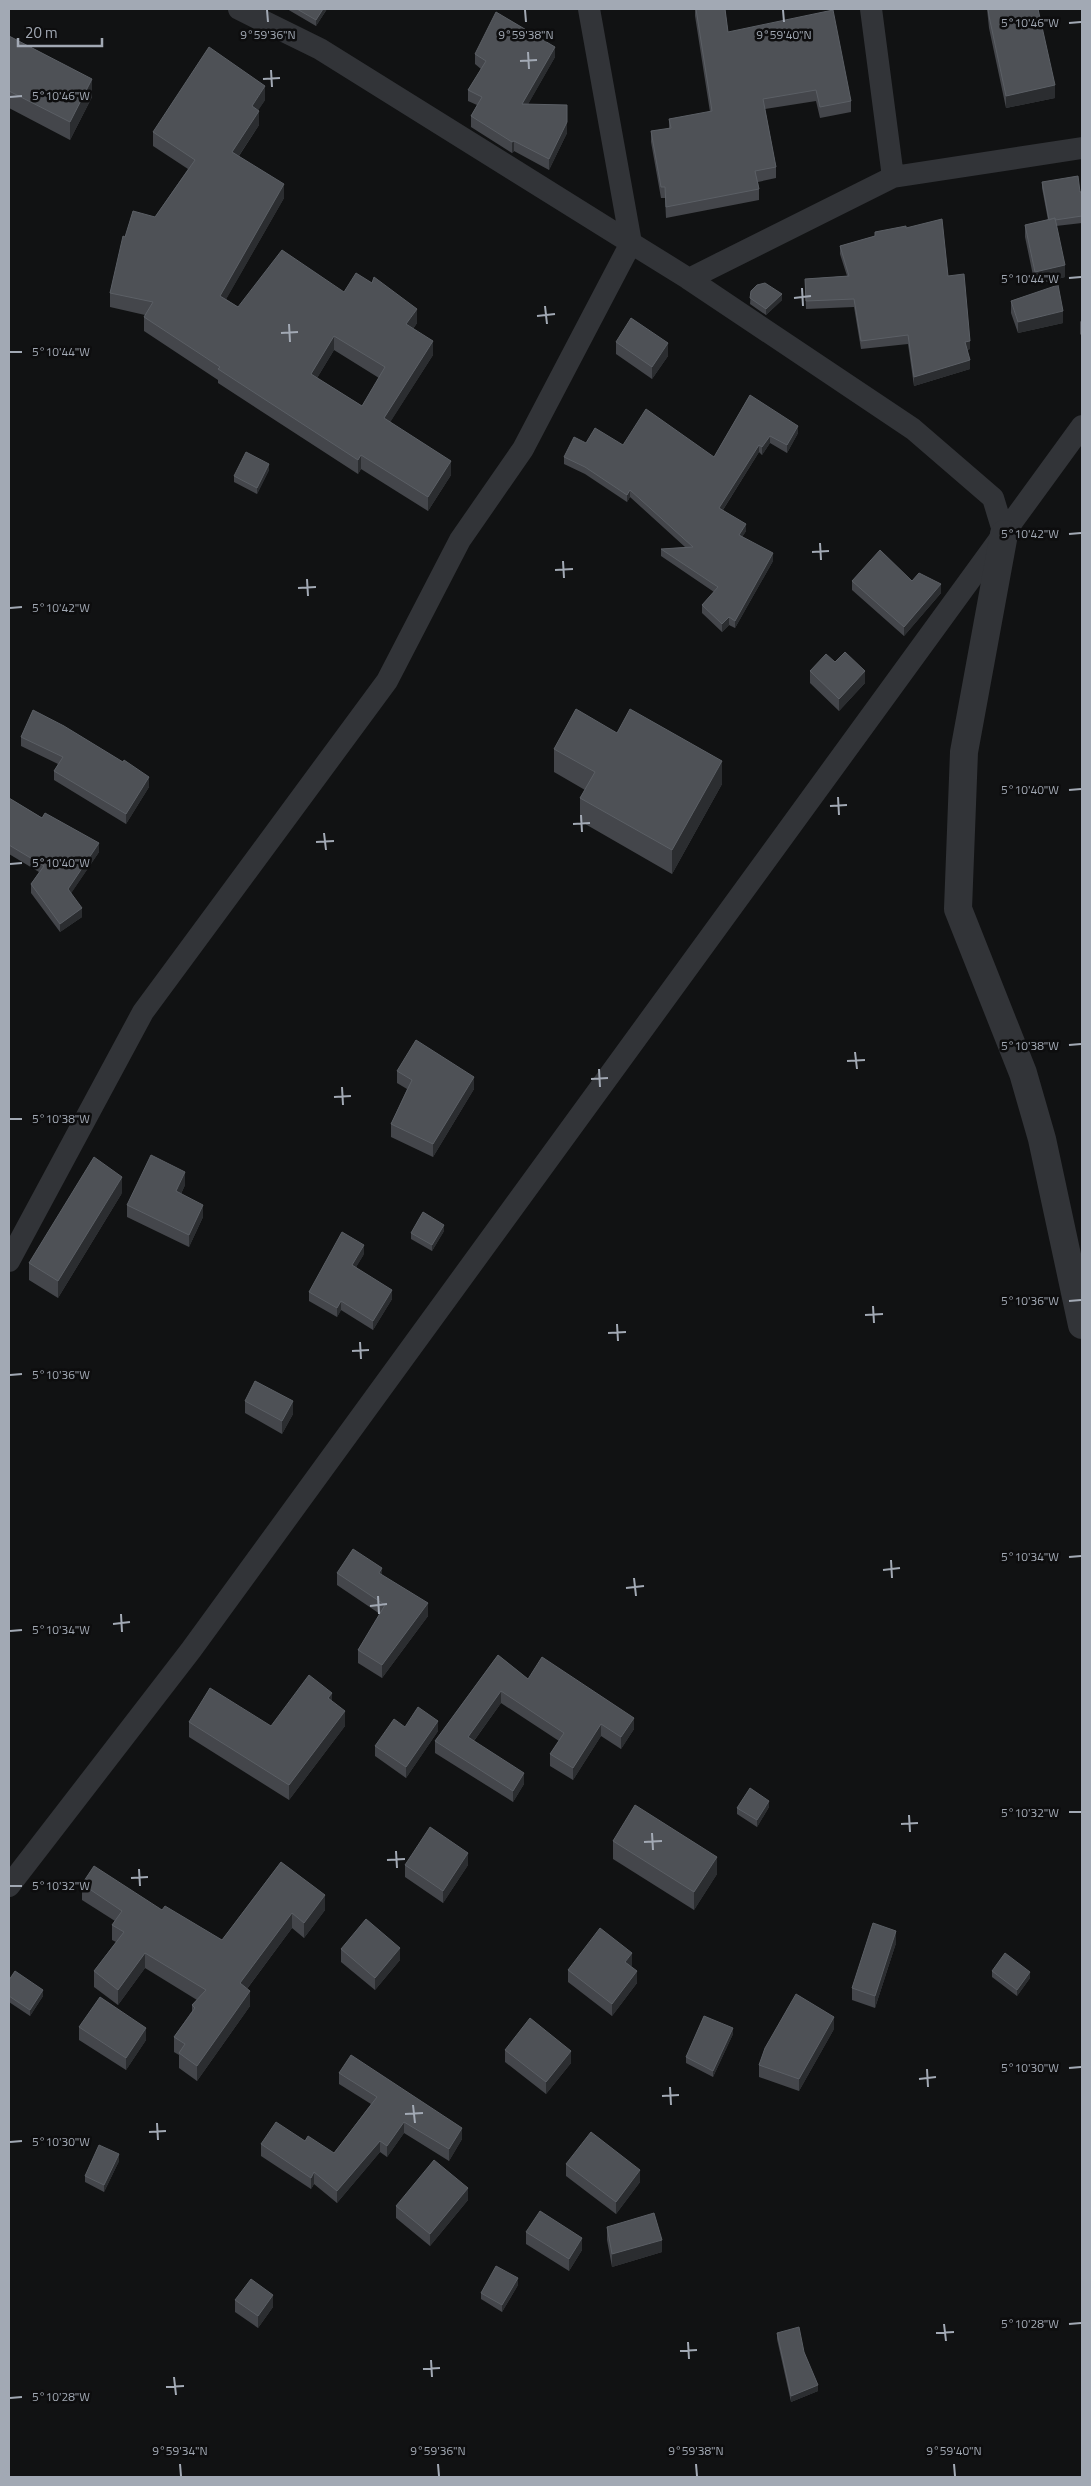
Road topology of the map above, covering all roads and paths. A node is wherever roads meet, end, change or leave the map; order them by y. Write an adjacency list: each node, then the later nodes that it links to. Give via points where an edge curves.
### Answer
1 (238, 9): 6 (street, via 320,49)
2 (589, 9): 6 (street)
3 (871, 9): 5 (street)
4 (1082, 148): 5 (street)
5 (894, 177): 7 (street)
6 (631, 243): 7 (street); 10 (street, via 522,450 460,540 387,681 143,1012)
7 (689, 279): 9 (street, via 913,429 994,498)
8 (1082, 426): 9 (street)
9 (1004, 534): 11 (street, via 964,752 958,909 1023,1072 1042,1139); 12 (street, via 190,1650)
10 (9, 1261)
11 (1082, 1326)
12 (9, 1886)

